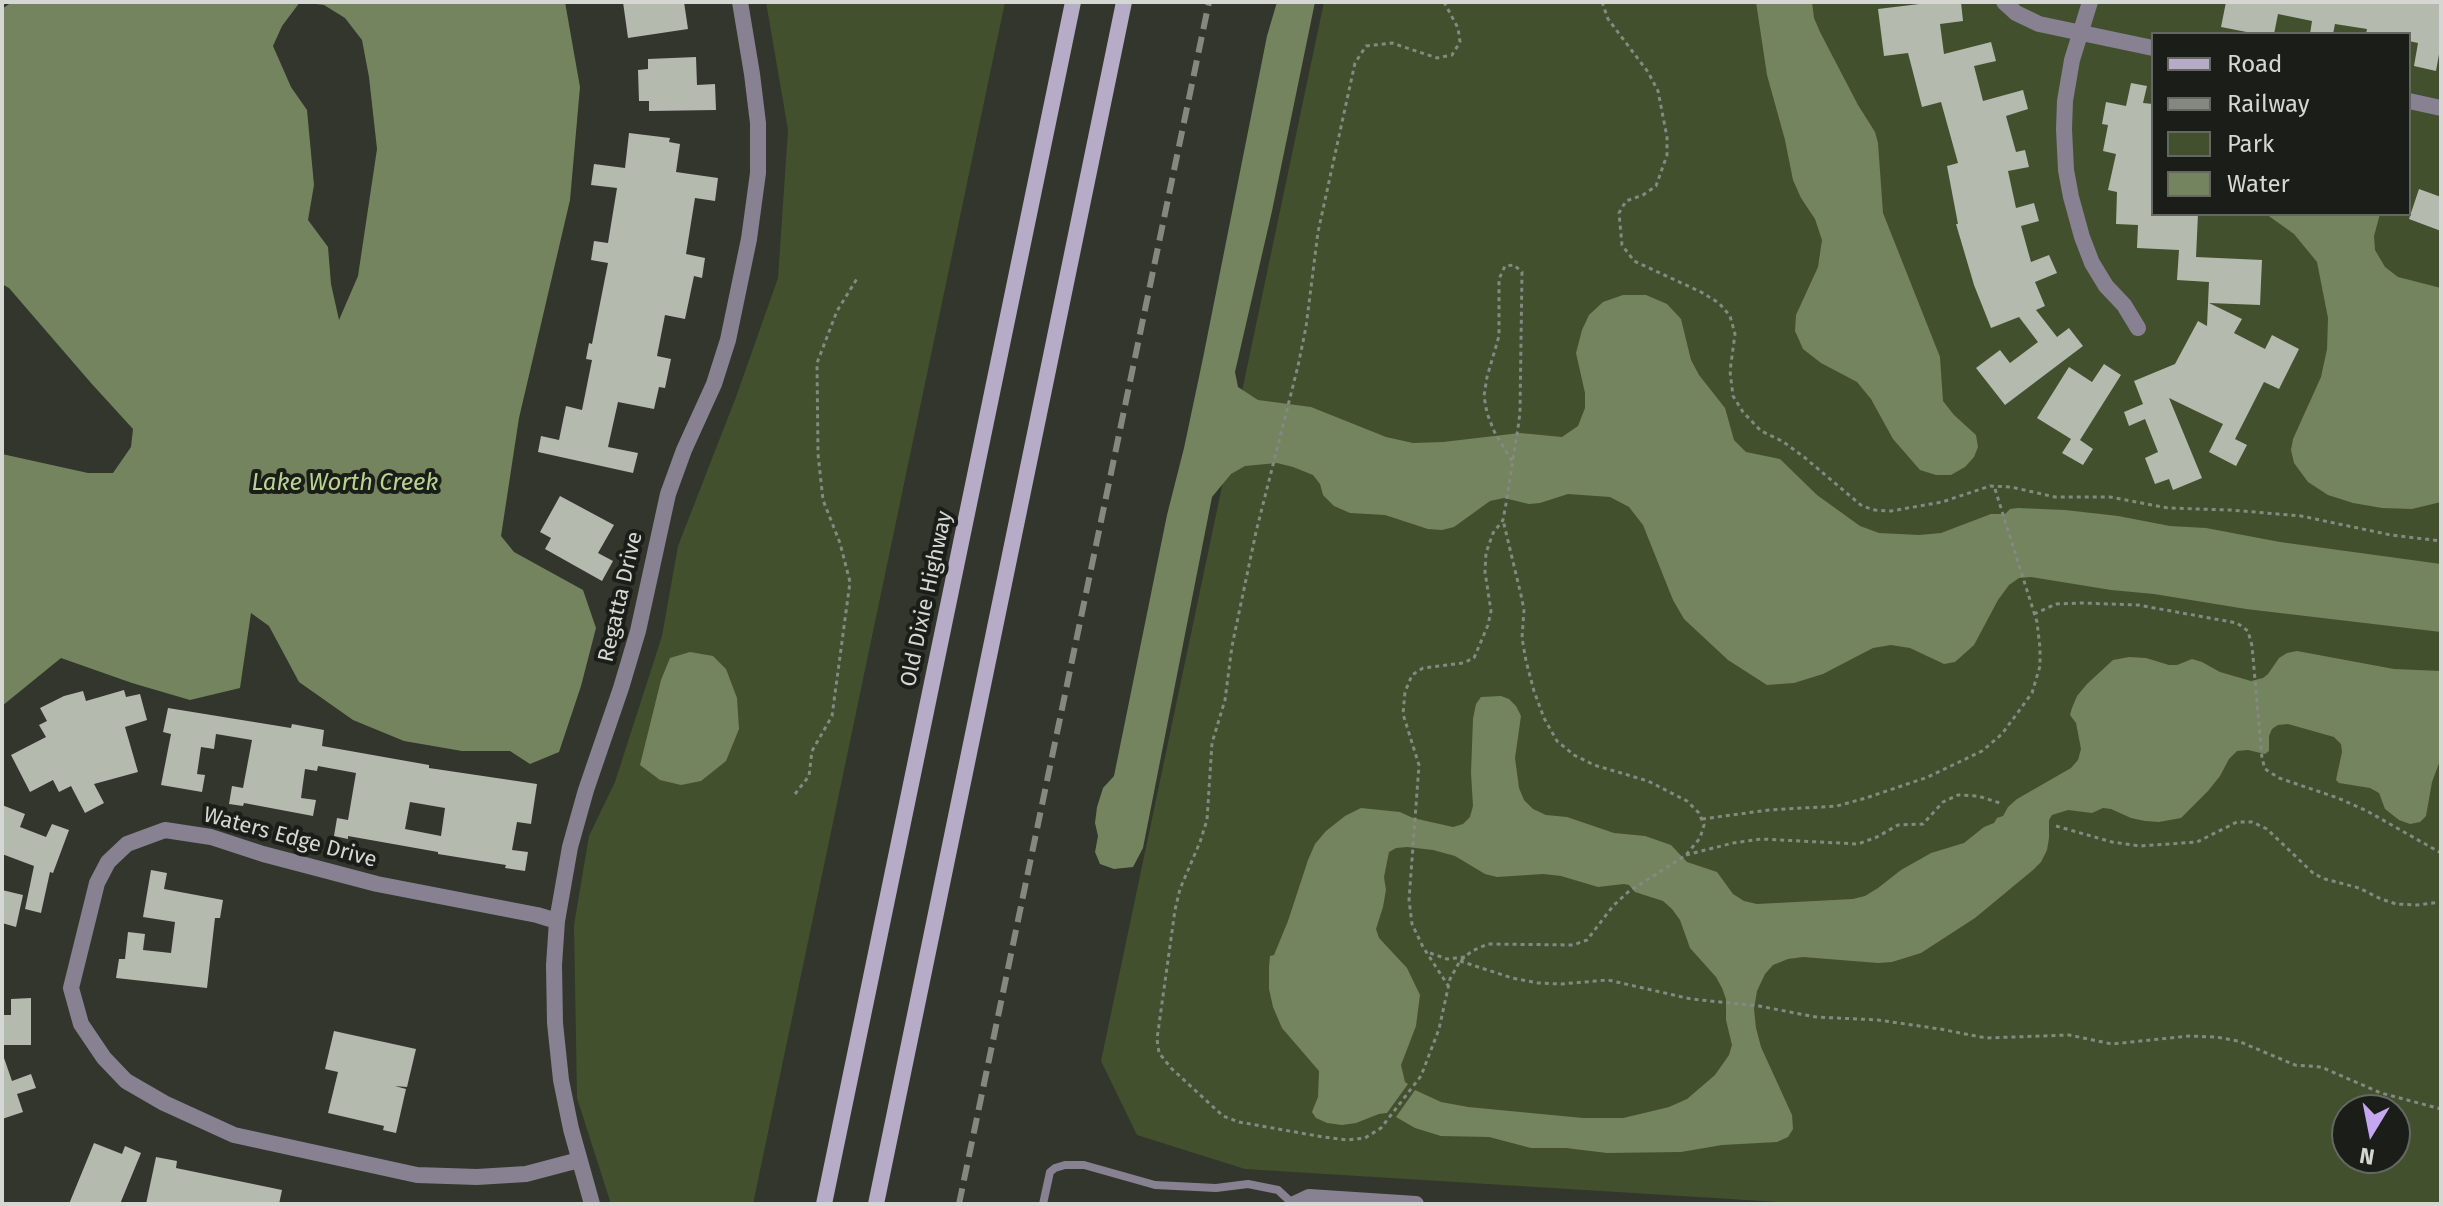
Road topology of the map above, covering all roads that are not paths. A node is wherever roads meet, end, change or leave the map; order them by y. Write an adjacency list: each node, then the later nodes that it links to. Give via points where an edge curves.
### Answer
1 (740, 2): 11 (street, Regatta Drive, via 758,123 749,239 728,340 668,494 638,631 570,847)
2 (1073, 2): 14 (main road, Old Dixie Highway)
3 (1124, 2): 15 (main road)
4 (2004, 2): 6 (street, via 2026,20)
5 (2090, 2): 6 (street)
6 (2079, 33): 7 (street); 10 (street, via 2064,115 2071,197 2098,275)
7 (2151, 48)
8 (2411, 101): 9 (street)
9 (2441, 108)
10 (2138, 328)
11 (557, 921): 12 (street, Regatta Drive, via 555,1023); 12 (street, Waters Edge Drive, via 377,884 211,837 165,830 127,844 108,862 97,883 71,988 81,1024 126,1081 234,1135 417,1175 526,1174)
12 (579, 1160): 13 (street, Regatta Drive)
13 (592, 1204)
14 (824, 1204)
15 (876, 1204)
16 (1043, 1204): 17 (lane, via 1050,1172 1065,1165 1084,1165 1155,1185 1248,1184 1278,1190)
17 (1294, 1204): 18 (street, via 1309,1197)
18 (1416, 1204)

